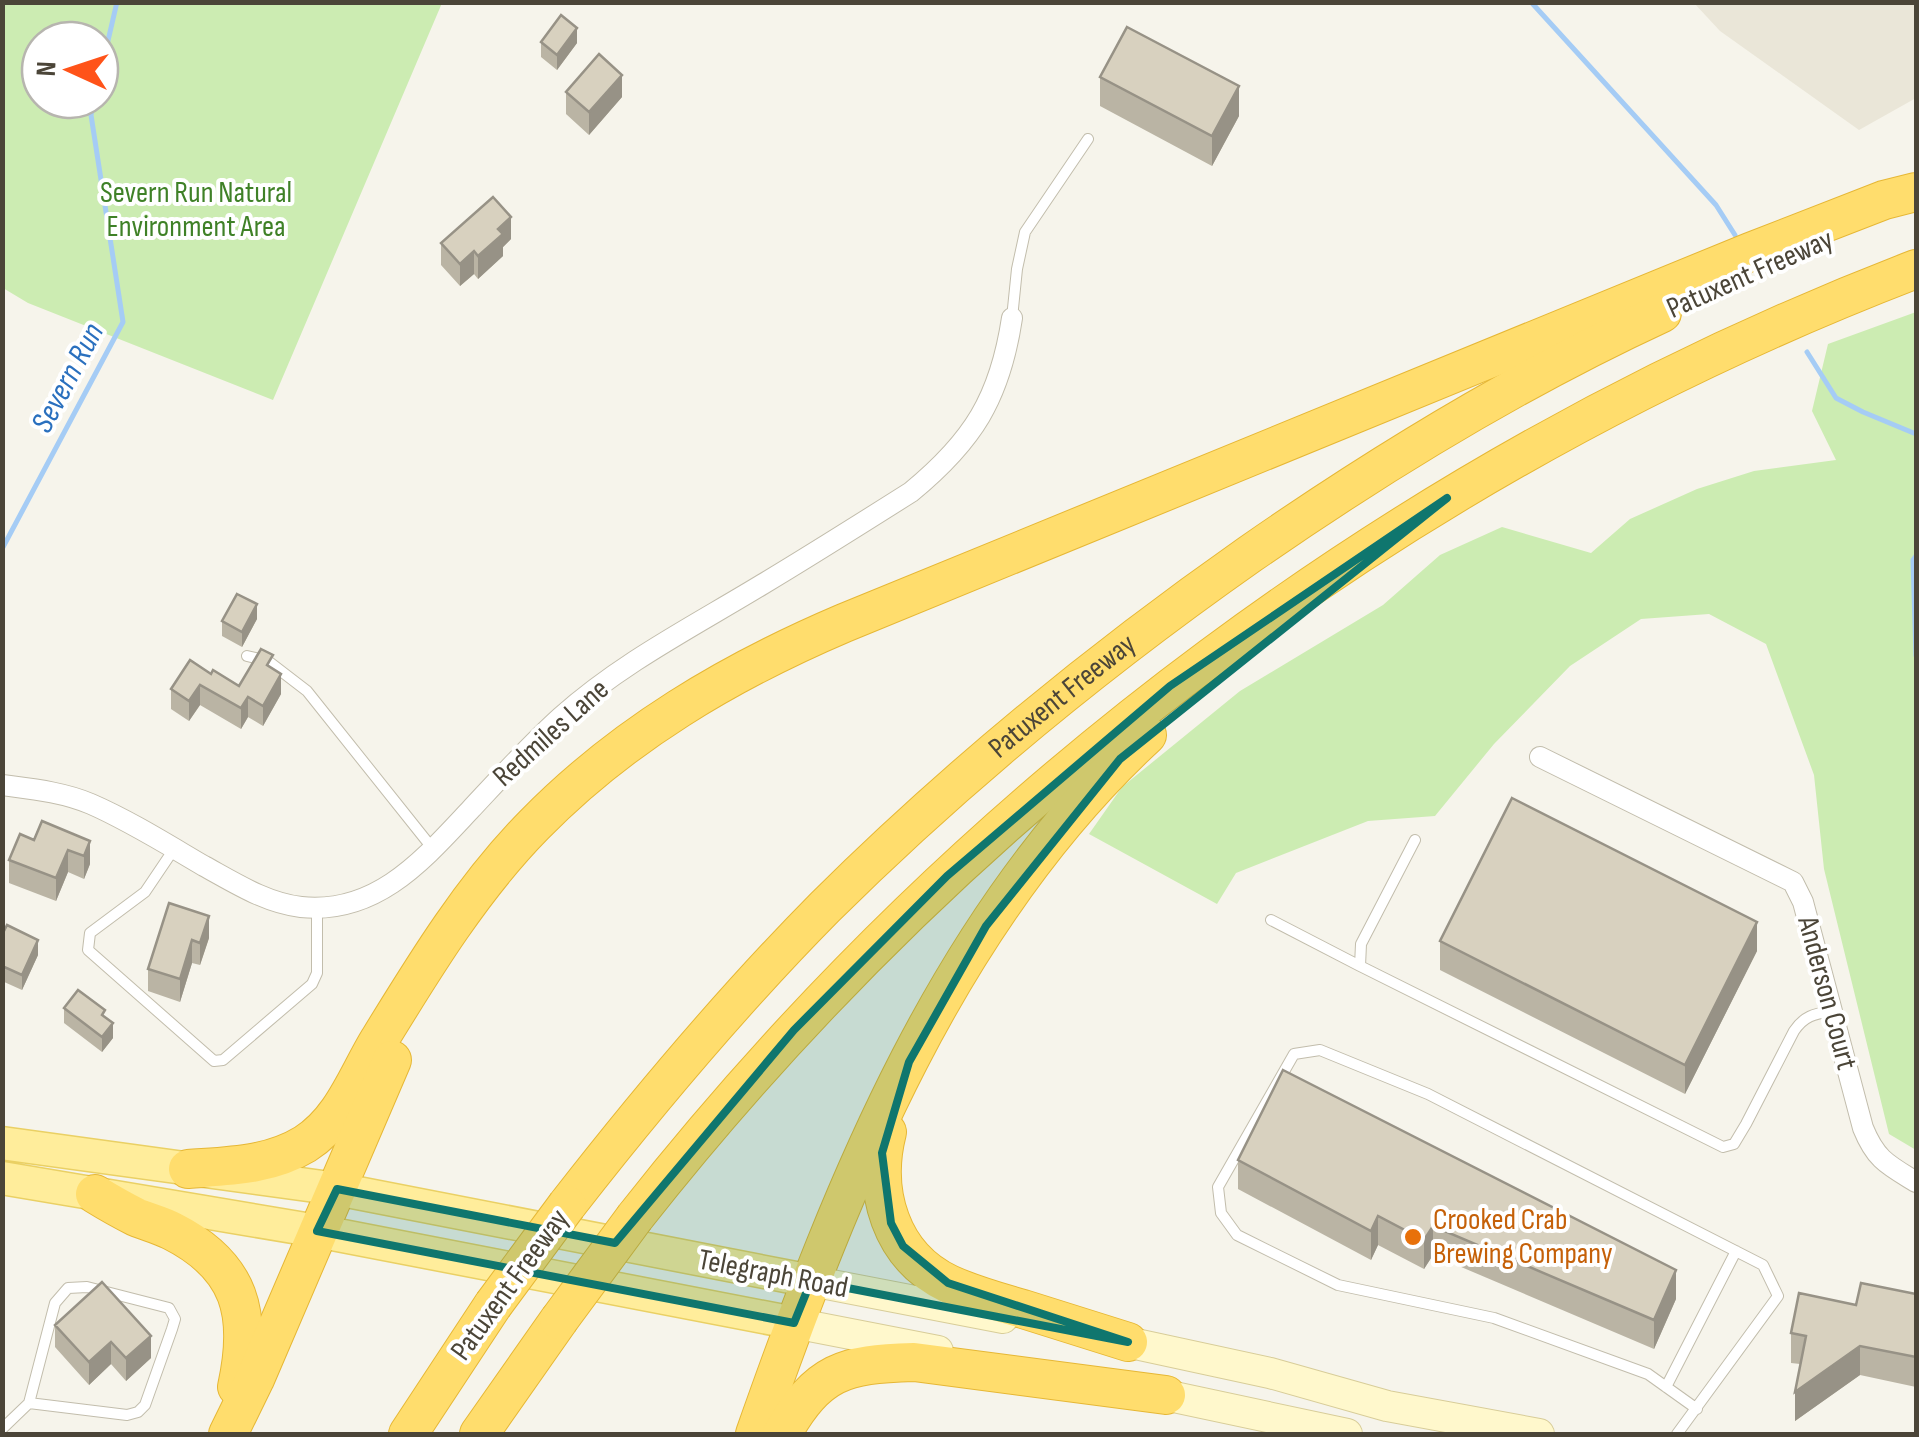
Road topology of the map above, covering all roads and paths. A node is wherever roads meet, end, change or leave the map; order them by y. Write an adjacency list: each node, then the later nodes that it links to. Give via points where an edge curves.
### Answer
1 (1088, 139): 5 (lane, via 1025,232)
2 (1916, 192): 14 (highway, via 1750,252 789,646 682,705 624,746 534,825)
3 (1916, 203): 36 (highway, Patuxent Freeway, bridge, via 1643,321 1414,446 1126,644 1008,739 825,908 662,1086 492,1305)
4 (1916, 269): 6 (highway, Patuxent Freeway, via 1666,377)
5 (1012, 318): 12 (street, Redmiles Lane, via 984,410 933,474 614,676 562,716)
6 (1447, 498): 18 (highway, via 1182,702 1120,759 1006,897); 37 (highway, Patuxent Freeway, bridge, via 1184,676 1033,800 870,951 672,1170)
7 (248, 656): 12 (lane, via 268,661 307,691)
8 (1540, 757): 17 (street, Anderson Court, via 1793,882)
9 (2, 785): 11 (street, Redmiles Lane, via 90,803)
10 (1415, 840): 16 (lane, via 1361,944)
11 (174, 848): 13 (street, Redmiles Lane, via 256,894); 13 (lane, via 145,892 90,934 88,950 214,1061 312,984 318,973)
12 (434, 849): 13 (street, Redmiles Lane, via 380,892)
13 (318, 907)
14 (464, 909): 20 (highway, via 324,1129 281,1156); 23 (highway)
15 (1270, 920): 16 (lane)
16 (1360, 966): 17 (lane, via 1722,1147 1734,1144 1802,1020)
17 (1832, 1010): 22 (street, Anderson Court, via 1872,1150)
18 (909, 1062): 27 (highway); 29 (highway, via 881,1176 883,1199 904,1246 948,1283)
19 (2, 1143): 20 (main road, Telegraph Road)
20 (188, 1169): 23 (main road, Telegraph Road)
21 (2, 1178): 24 (main road, Telegraph Road)
22 (1916, 1182)
23 (337, 1189): 25 (highway); 27 (main road, Telegraph Road)
24 (95, 1194): 25 (main road, Telegraph Road); 35 (highway, via 193,1243 235,1288 244,1341)
25 (317, 1231): 28 (main road, Telegraph Road); 35 (highway)
26 (1736, 1251): 30 (lane); 30 (lane, via 1428,1094 1320,1050 1294,1054 1218,1187 1221,1213 1237,1235 1338,1285 1494,1318 1648,1374); 33 (lane, via 1763,1265 1778,1296)
27 (811, 1281): 28 (highway); 29 (main road, Telegraph Road)
28 (794, 1323): 31 (main road, Telegraph Road); 38 (highway)
29 (1128, 1342): 41 (main road, Telegraph Road, via 1387,1406)
30 (1666, 1387): 33 (lane)
31 (1166, 1396): 39 (highway, via 914,1362 873,1364 818,1385); 40 (main road, Telegraph Road)
32 (29, 1403): 32 (lane, via 138,1412 175,1319 169,1308 68,1288 55,1303); 34 (lane)
33 (1697, 1409): 42 (lane)
34 (2, 1429)
35 (227, 1434)
36 (408, 1434)
37 (479, 1434)
38 (755, 1434)
39 (782, 1434)
40 (1347, 1434)
41 (1539, 1434)
42 (1677, 1434)

